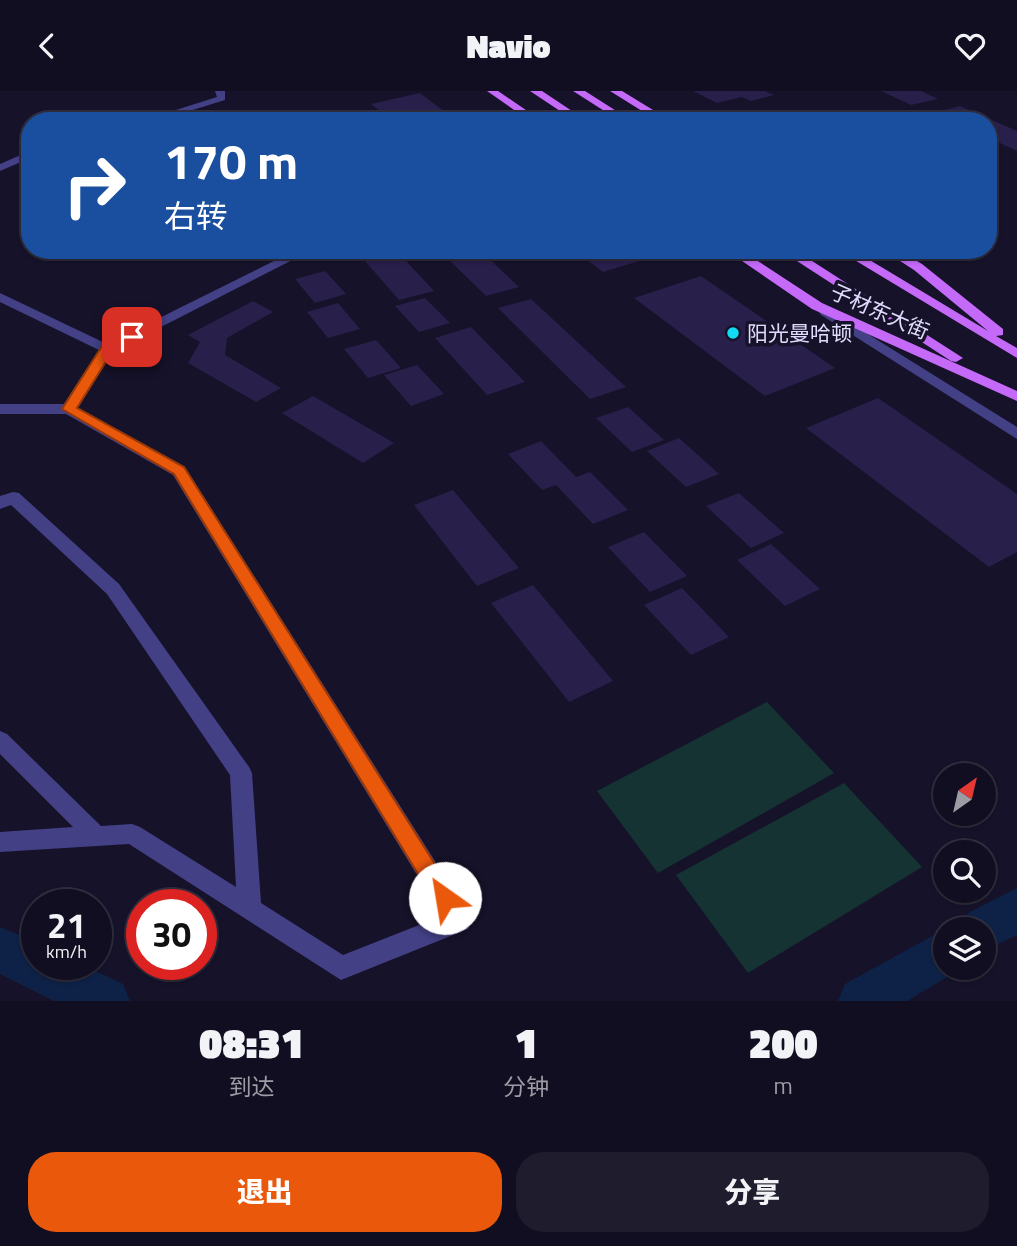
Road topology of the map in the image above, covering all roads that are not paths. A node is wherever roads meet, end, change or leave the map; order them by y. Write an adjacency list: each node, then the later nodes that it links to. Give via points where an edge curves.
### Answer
1 (220, 91): 6 (street, via 222,98)
2 (492, 91): 7 (main road)
3 (535, 91): 8 (main road)
4 (578, 91): 9 (main road)
5 (615, 91): 10 (main road)
6 (177, 112)
7 (524, 112)
8 (568, 112)
9 (612, 112)
10 (651, 112)
11 (21, 158): 12 (street)
12 (0, 168)
13 (288, 259): 21 (street)
14 (746, 259): 19 (main road, 子材东大街)
15 (800, 259): 23 (main road)
16 (859, 259): 22 (main road)
17 (904, 259): 20 (main road, 子材东大街)
18 (0, 297): 21 (street)
19 (817, 306): 23 (main road, 子材东大街); 26 (street)
20 (1017, 348)
21 (107, 349): 25 (street)
22 (1017, 354)
23 (1012, 393)
24 (0, 409): 25 (street)
25 (69, 409): 31 (street, via 179,471 460,921 341,968)
26 (1017, 434)
27 (0, 503): 31 (street, via 13,497 113,589 241,773)
28 (0, 740): 29 (street)
29 (96, 836): 30 (street); 31 (street, via 132,834)
30 (0, 842)
31 (249, 909)

